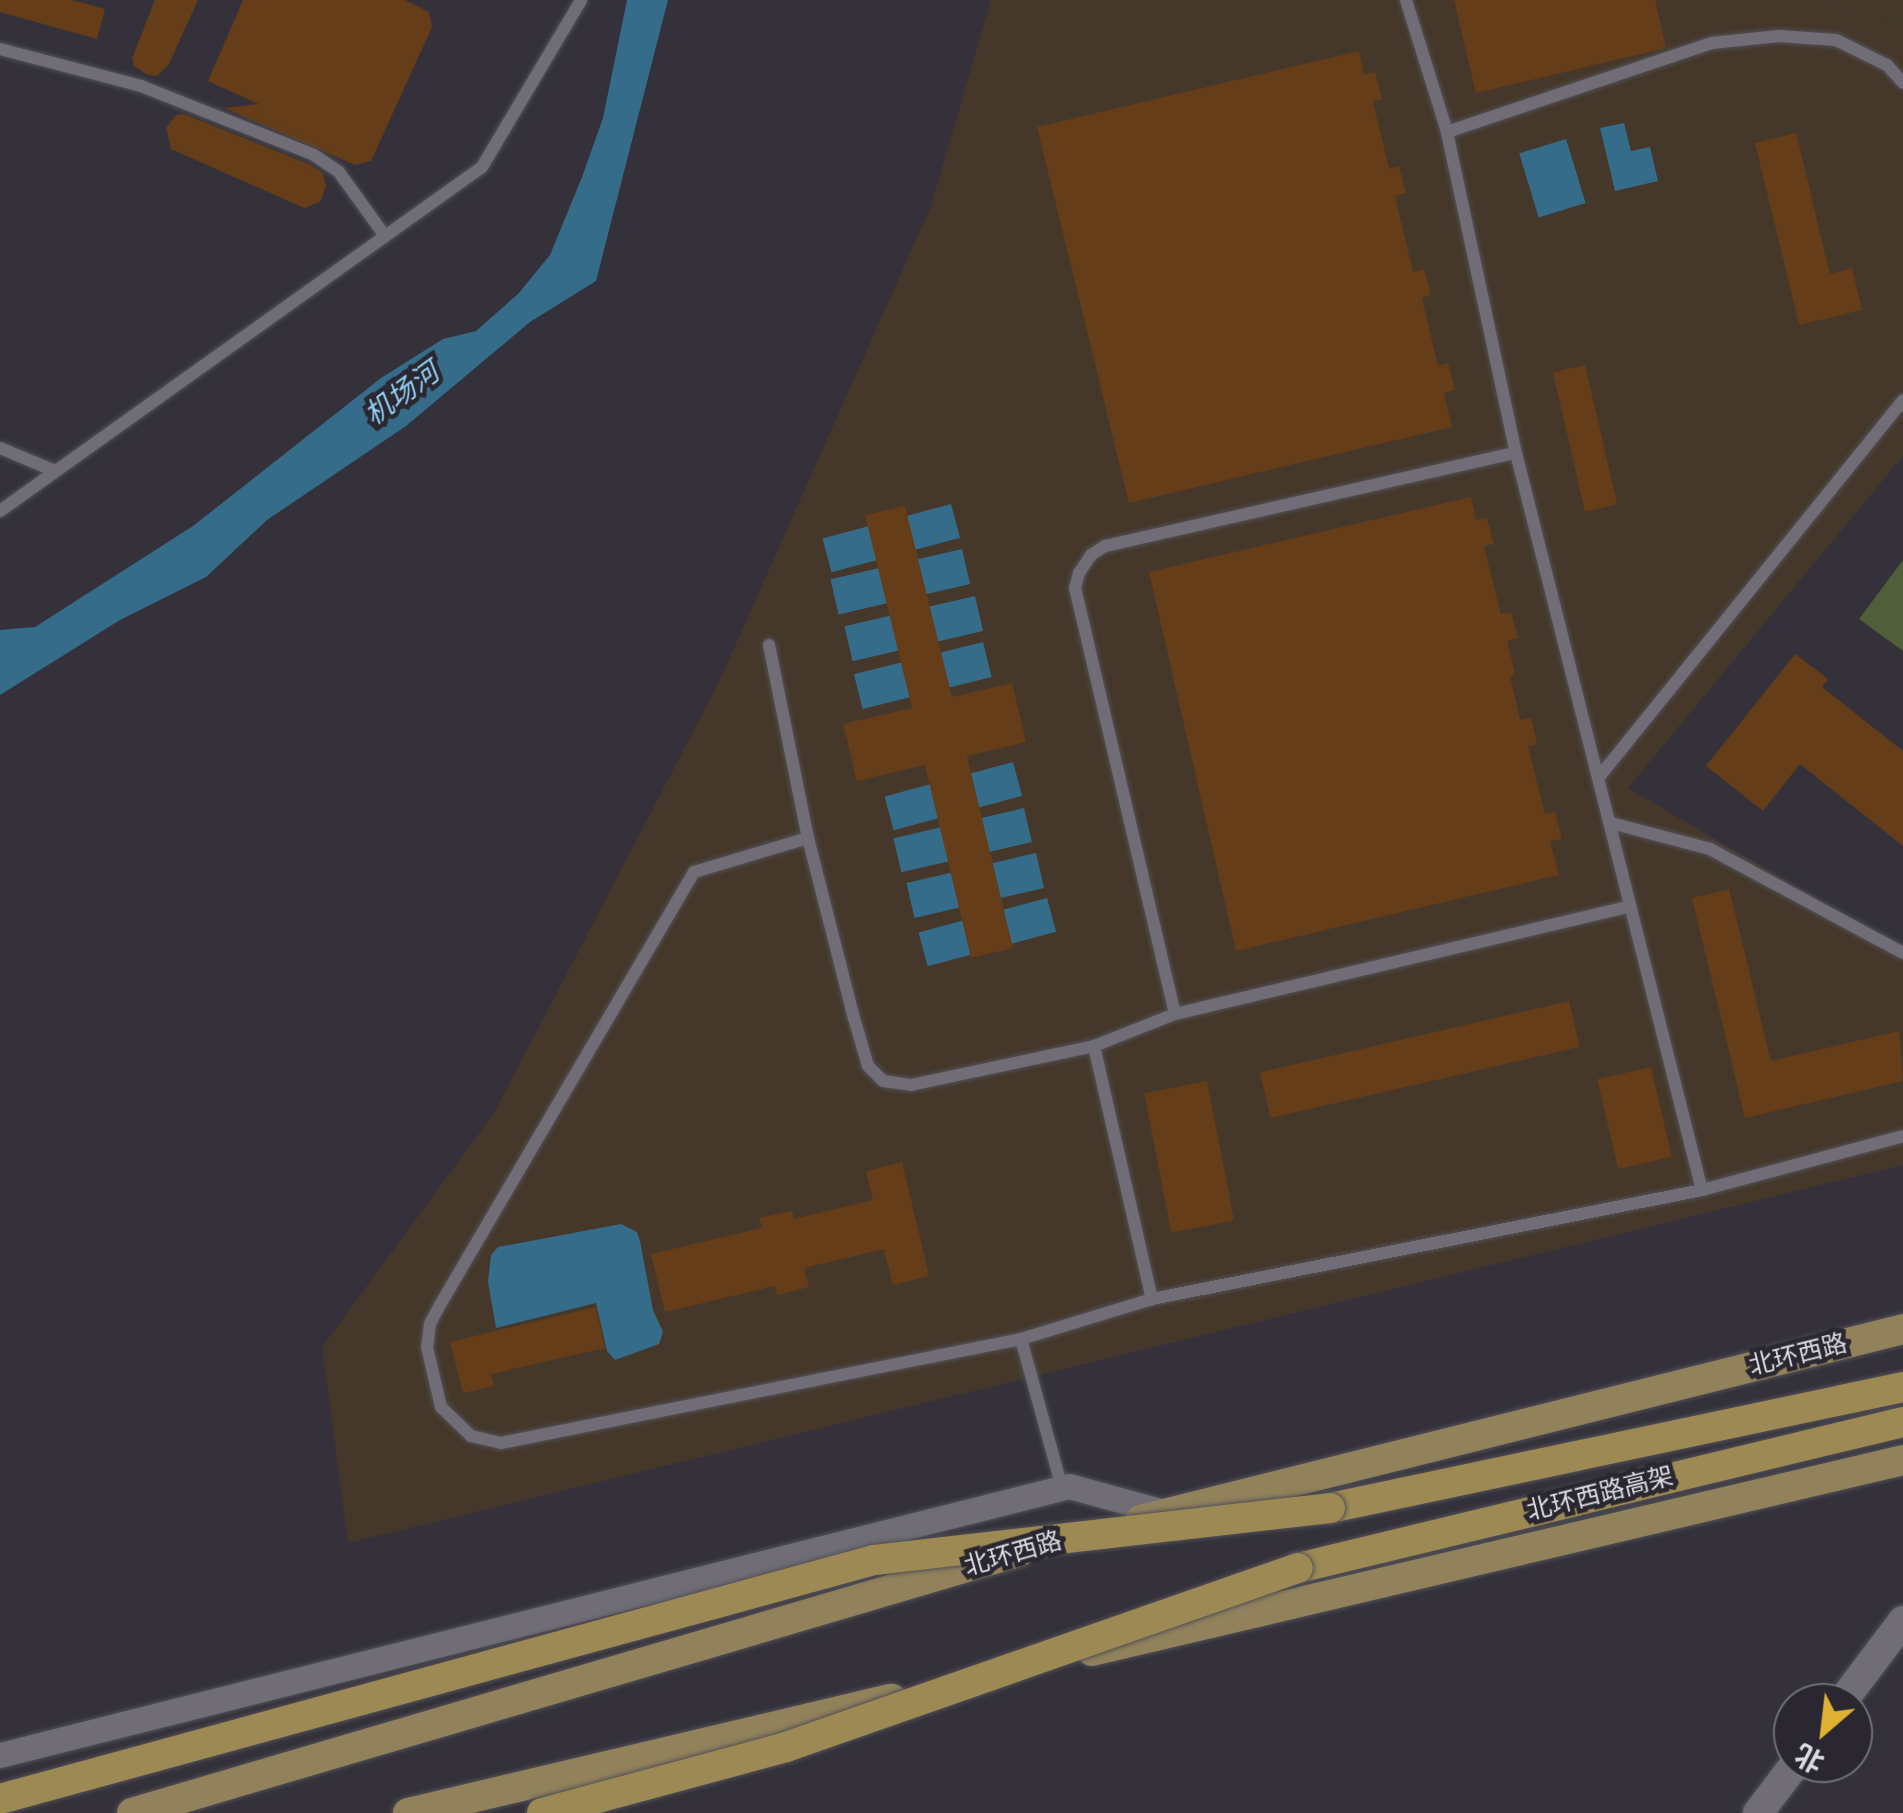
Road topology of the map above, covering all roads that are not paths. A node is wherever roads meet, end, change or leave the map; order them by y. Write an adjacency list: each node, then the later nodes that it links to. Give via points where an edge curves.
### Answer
1 (580, 0): 6 (lane, via 482,166)
2 (1406, 0): 5 (lane)
3 (0, 48): 6 (lane, via 141,86 314,155 340,172)
4 (1903, 83): 5 (lane, via 1887,65 1836,40 1779,36 1712,43)
5 (1447, 132): 9 (lane)
6 (385, 236): 10 (lane)
7 (1903, 400): 13 (lane)
8 (0, 448): 10 (lane)
9 (1516, 452): 13 (lane); 18 (lane, via 1105,546 1079,573 1075,588)
10 (56, 471): 11 (lane)
11 (0, 510)
12 (769, 645): 15 (lane)
13 (1599, 777): 14 (lane)
14 (1611, 823): 16 (lane); 17 (lane, via 1710,849)
15 (808, 838): 19 (lane, via 868,1066 883,1081 911,1086); 24 (lane, via 694,872 430,1324 427,1347 440,1407 472,1436 502,1443)
16 (1628, 907): 18 (lane); 21 (lane)
17 (1903, 954)
18 (1175, 1014): 19 (lane)
19 (1094, 1046): 22 (lane)
20 (1903, 1136): 21 (lane)
21 (1702, 1190): 22 (lane)
22 (1152, 1300): 24 (lane)
23 (1903, 1329): 29 (main road, 北环西路)
24 (1020, 1338): 28 (lane)
25 (1903, 1387): 34 (highway, 北环西路高架, bridge, via 1330,1508 874,1560)
26 (1903, 1422): 37 (highway, 北环西路高架, bridge, via 1298,1568 786,1747)
27 (1903, 1460): 36 (main road)
28 (1062, 1488): 29 (street); 32 (street)
29 (1167, 1513): 35 (main road, 北环西路)
30 (1903, 1621): 31 (street)
31 (1856, 1683)
32 (0, 1755)
33 (1781, 1783): 38 (street)
34 (0, 1799)
35 (132, 1813)
36 (408, 1813)
37 (542, 1813)
38 (1758, 1813)

